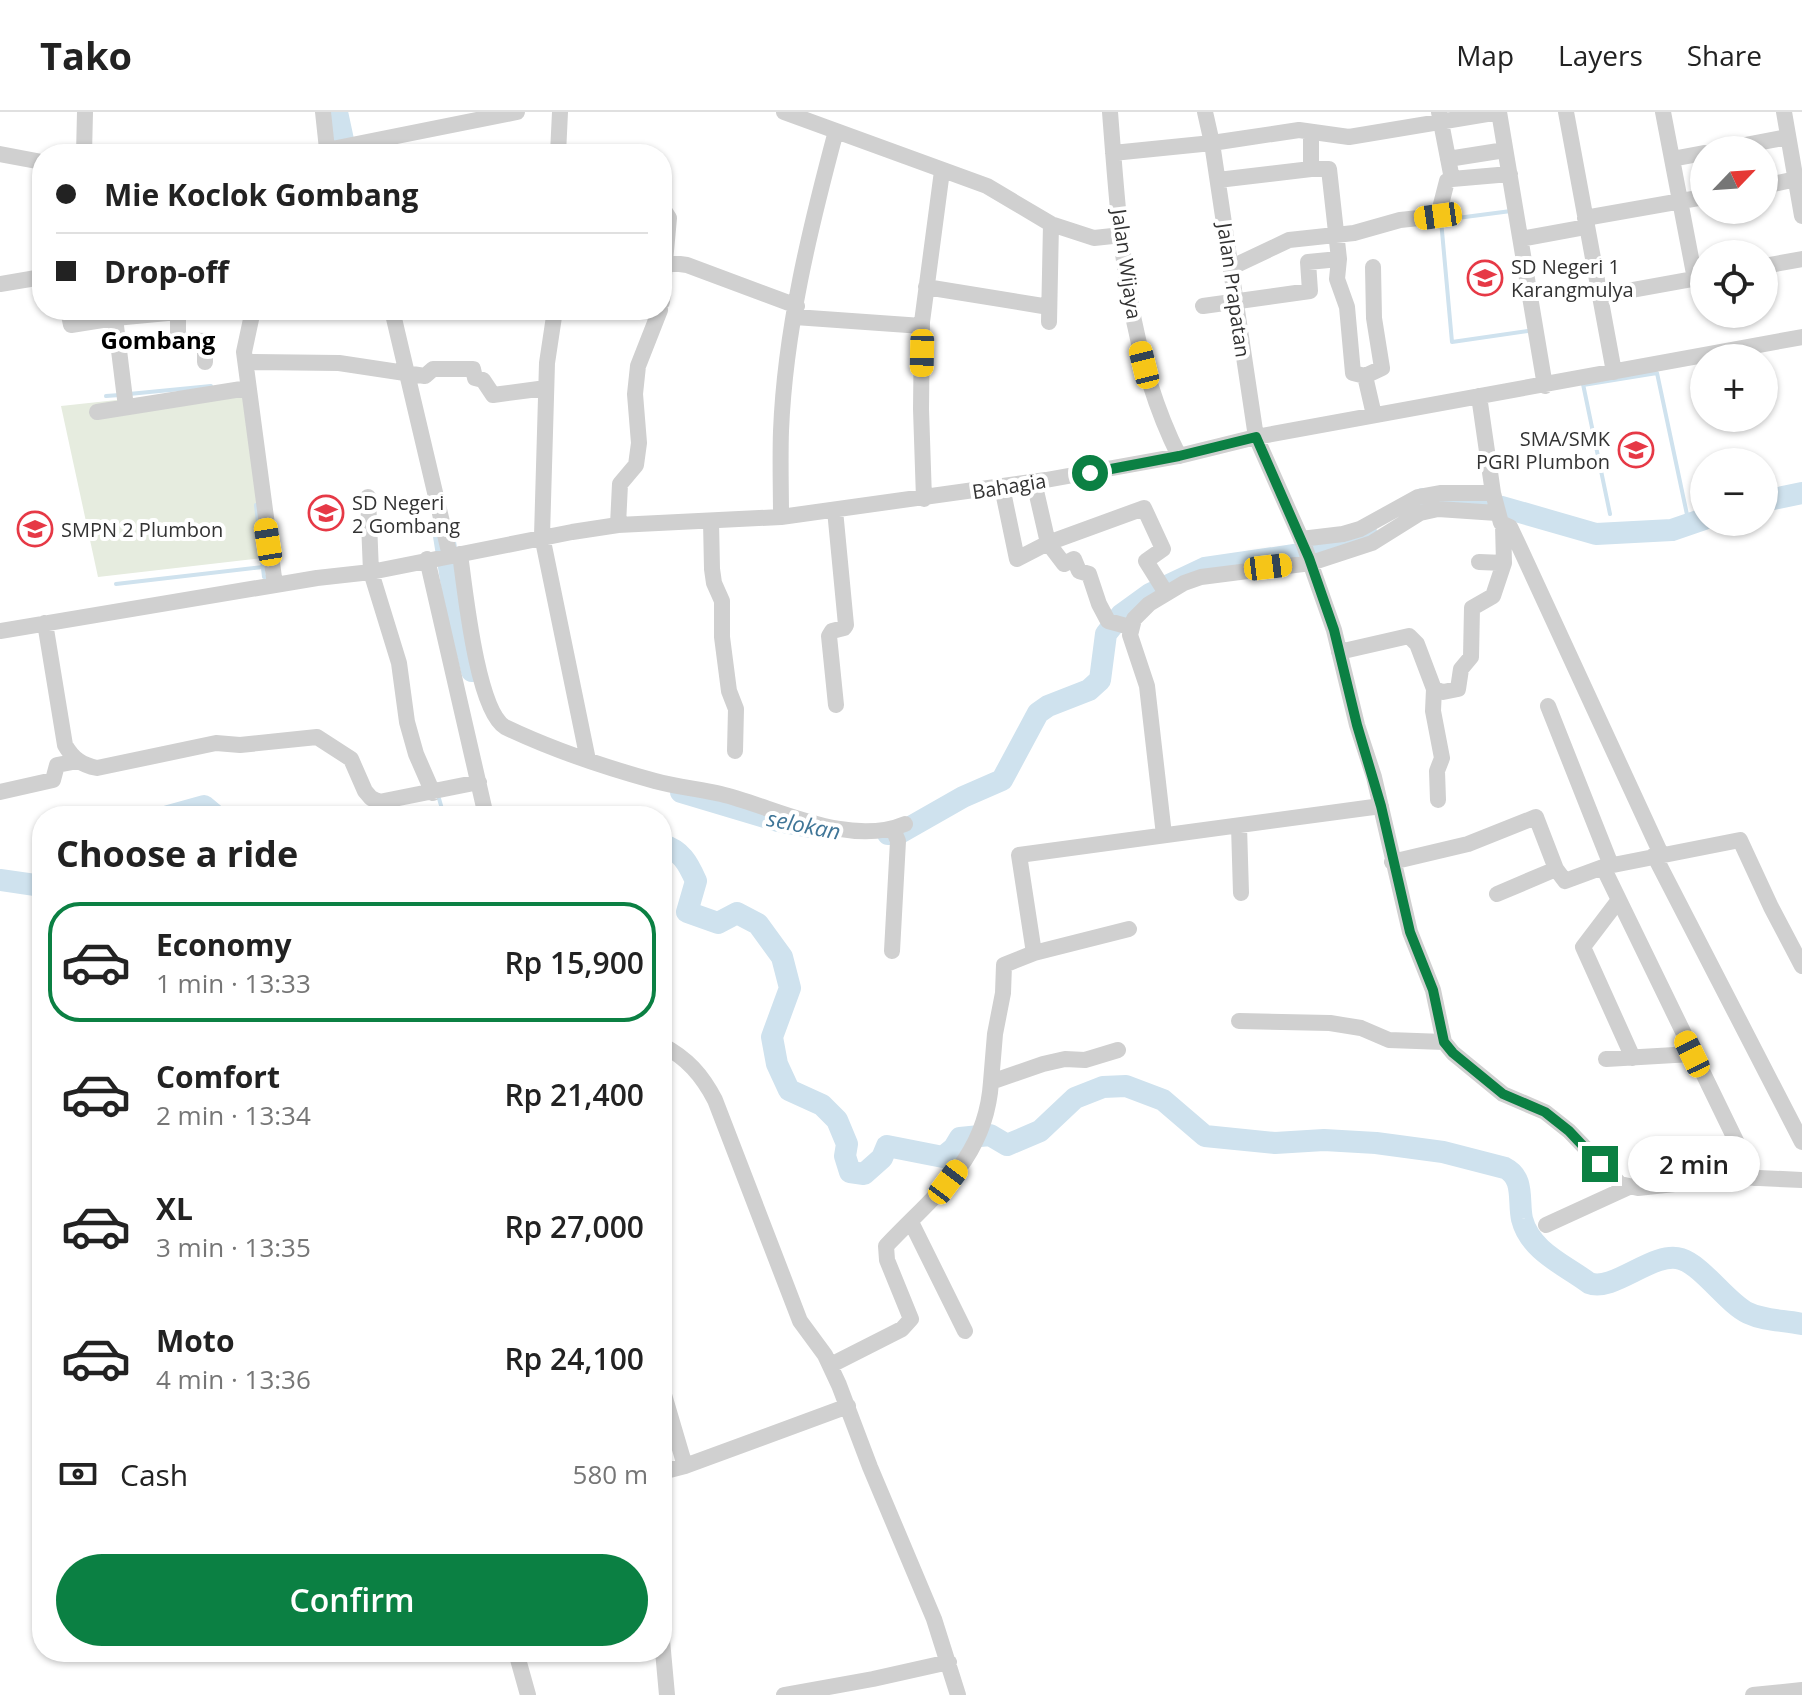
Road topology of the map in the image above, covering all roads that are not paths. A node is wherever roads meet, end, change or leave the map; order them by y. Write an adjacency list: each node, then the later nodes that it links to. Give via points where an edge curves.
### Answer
1 (85, 112): 17 (street)
2 (323, 112): 18 (street)
3 (517, 112): 19 (street)
4 (560, 112): 20 (street)
5 (784, 112): 13 (street)
6 (1110, 112): 22 (street, Jalan Wijaya)
7 (1205, 112): 16 (street, Jalan Prapatan)
8 (1499, 112): 12 (street); 21 (street)
9 (1566, 112): 38 (street)
10 (1663, 112): 26 (street)
11 (1784, 112): 15 (street)
12 (1440, 118): 14 (street, via 1349,137); 25 (street)
13 (830, 124): 29 (street); 57 (street)
14 (1311, 132): 16 (street, via 1282,131); 28 (street)
15 (1793, 141): 32 (street)
16 (1212, 143): 22 (street); 33 (street, Jalan Prapatan)
17 (84, 144)
18 (342, 144)
19 (363, 144)
20 (558, 144)
21 (1501, 151): 25 (street); 30 (street)
22 (1113, 153): 40 (street, Jalan Wijaya)
23 (0, 154): 27 (street)
24 (1690, 156): 26 (street)
25 (1448, 159): 31 (street)
26 (1672, 159): 36 (street)
27 (32, 160)
28 (1311, 169): 33 (street); 41 (street, via 1329,169)
29 (942, 171): 39 (street, via 987,186); 53 (street)
30 (1506, 175): 31 (street); 42 (street)
31 (1452, 179): 41 (street, via 1438,216)
32 (1796, 179): 34 (street); 37 (street)
33 (1218, 180): 48 (street, Jalan Prapatan)
34 (1778, 183)
35 (1690, 199): 36 (street)
36 (1681, 201): 38 (street); 43 (street)
37 (1802, 216)
38 (1586, 223): 42 (street); 54 (street)
39 (1051, 224): 40 (street, via 1094,238); 53 (street, via 1049,314)
40 (1122, 235): 81 (street, Jalan Wijaya, via 1139,349)
41 (1336, 235): 44 (street); 48 (street, via 1289,240)
42 (1521, 239): 73 (street)
43 (1690, 240)
44 (1339, 259): 55 (street, via 1308,262 1310,291); 72 (street, via 1337,279 1347,307 1353,373)
45 (1802, 259): 47 (street)
46 (672, 263): 57 (street)
47 (1778, 263)
48 (1232, 267): 55 (street, Jalan Prapatan)
49 (1373, 267): 72 (street, via 1382,368)
50 (32, 279): 52 (street)
51 (1690, 280): 54 (street)
52 (0, 284)
53 (926, 287): 66 (street)
54 (1599, 296): 70 (street)
55 (1237, 303): 56 (street); 80 (street, Jalan Prapatan)
56 (1203, 306)
57 (796, 311): 66 (street); 88 (street, via 781,429)
58 (70, 320): 59 (street, via 71,325)
59 (102, 320)
60 (115, 320): 77 (street)
61 (178, 320): 68 (street, via 178,340 205,341)
62 (250, 320): 69 (street)
63 (394, 320): 71 (street)
64 (553, 320): 74 (street)
65 (656, 320): 90 (street, via 638,366 639,443 635,468 620,484)
66 (922, 326): 85 (street)
67 (1802, 337): 70 (street, Bahagia)
68 (205, 362)
69 (246, 362): 71 (street, via 339,363); 75 (street)
70 (1614, 372): 73 (street, Bahagia)
71 (402, 373): 74 (street, via 425,376 433,369 473,369 493,395); 94 (street)
72 (1365, 376): 79 (street)
73 (1545, 386): 76 (street, Bahagia)
74 (546, 388): 91 (street)
75 (243, 389): 77 (street); 98 (street)
76 (1479, 396): 79 (street, Bahagia); 87 (street)
77 (125, 399): 78 (street)
78 (97, 412)
79 (1374, 415): 80 (street, Bahagia)
80 (1256, 437): 81 (street, Bahagia); 93 (street, Jalan Prapatan)
81 (1179, 456): 82 (street, Bahagia)
82 (1034, 482): 83 (street, Bahagia); 92 (street)
83 (1002, 487): 85 (street, Bahagia); 92 (street, via 1017,559)
84 (368, 497): 97 (street)
85 (924, 499): 86 (street, Bahagia)
86 (835, 510): 88 (street, Bahagia); 105 (street, via 846,625 830,634)
87 (1499, 512): 93 (street, via 1438,509 1420,513 1372,543); 93 (street, via 1440,493 1418,497); 96 (street); 118 (street)
88 (781, 517): 89 (street, Bahagia)
89 (711, 521): 90 (street, Bahagia); 107 (street, via 712,569 722,601 722,637 736,709)
90 (618, 525): 91 (street, Bahagia)
91 (542, 536): 94 (street, Bahagia); 108 (street)
92 (1048, 543): 99 (street, via 1144,508 1163,549 1146,561); 101 (street, via 1064,564 1074,559 1079,571 1089,574 1108,621)
93 (1306, 551): 99 (street); 103 (street, Jalan Prapatan)
94 (445, 557): 97 (street, Bahagia); 108 (street, via 469,617 493,716 522,735); 110 (street)
95 (1479, 562): 96 (street)
96 (1504, 563): 104 (street, via 1493,596 1472,608 1471,657 1461,669 1460,686 1443,692)
97 (374, 568): 98 (street, Bahagia); 112 (street, via 399,663 410,733)
98 (274, 579): 100 (street, Bahagia)
99 (1163, 590): 101 (street)
100 (45, 623): 102 (street, Bahagia); 109 (street, via 65,745)
101 (1130, 627): 117 (street, via 1147,686)
102 (0, 631)
103 (1339, 652): 104 (street, via 1409,636); 115 (street, Jalan Prapatan)
104 (1434, 689): 113 (street, via 1442,758)
105 (836, 705)
106 (1548, 706): 120 (street)
107 (735, 751)
108 (588, 760): 126 (street, via 812,823 897,831)
109 (78, 761): 111 (street, via 57,765 53,780); 112 (street, via 97,768 216,743 317,737 351,759 371,798 379,802)
110 (479, 782): 112 (street); 114 (street)
111 (0, 792)
112 (437, 792)
113 (1438, 800)
114 (484, 806)
115 (1381, 806): 116 (street); 119 (street, Jalan Prapatan)
116 (1239, 826): 117 (street); 122 (street)
117 (1164, 835): 127 (street, via 1019,855)
118 (1658, 855): 120 (street); 128 (street, via 1740,840); 137 (street)
119 (1392, 862): 121 (street, via 1468,844 1536,817); 130 (street, Jalan Prapatan)
120 (1607, 866): 121 (street, via 1565,881); 124 (street)
121 (1556, 869): 123 (street)
122 (1241, 893)
123 (1497, 894)
124 (1618, 901): 133 (street); 134 (street, via 1583,947)
125 (1129, 929): 127 (street)
126 (892, 951)
127 (1034, 953): 136 (street, via 1003,967)
128 (1802, 966)
129 (1239, 1021): 130 (street, via 1330,1023 1389,1040)
130 (1444, 1042): 140 (street, via 1503,1094 1545,1112 1612,1178)
131 (1118, 1050): 136 (street, via 1043,1064)
132 (672, 1051): 144 (street, via 708,1087 800,1321)
133 (1692, 1054): 134 (street); 138 (street)
134 (1633, 1058): 135 (street)
135 (1606, 1059)
136 (991, 1082): 141 (street, via 980,1135 948,1182)
137 (1802, 1142)
138 (1754, 1178): 139 (street); 140 (street)
139 (1802, 1180)
140 (1629, 1187): 142 (street)
141 (911, 1222): 143 (street); 144 (street, via 885,1252 911,1319 902,1329)
142 (1546, 1225)
143 (965, 1331)
144 (831, 1365): 145 (street)
145 (848, 1406): 147 (street); 151 (street)
146 (672, 1422): 147 (street)
147 (685, 1466): 148 (street)
148 (672, 1469)
149 (519, 1662): 153 (street)
150 (664, 1662): 154 (street)
151 (949, 1662): 155 (street); 156 (street)
152 (1802, 1690): 157 (street)
153 (528, 1695)
154 (667, 1695)
155 (785, 1695)
156 (958, 1695)
157 (1753, 1695)

